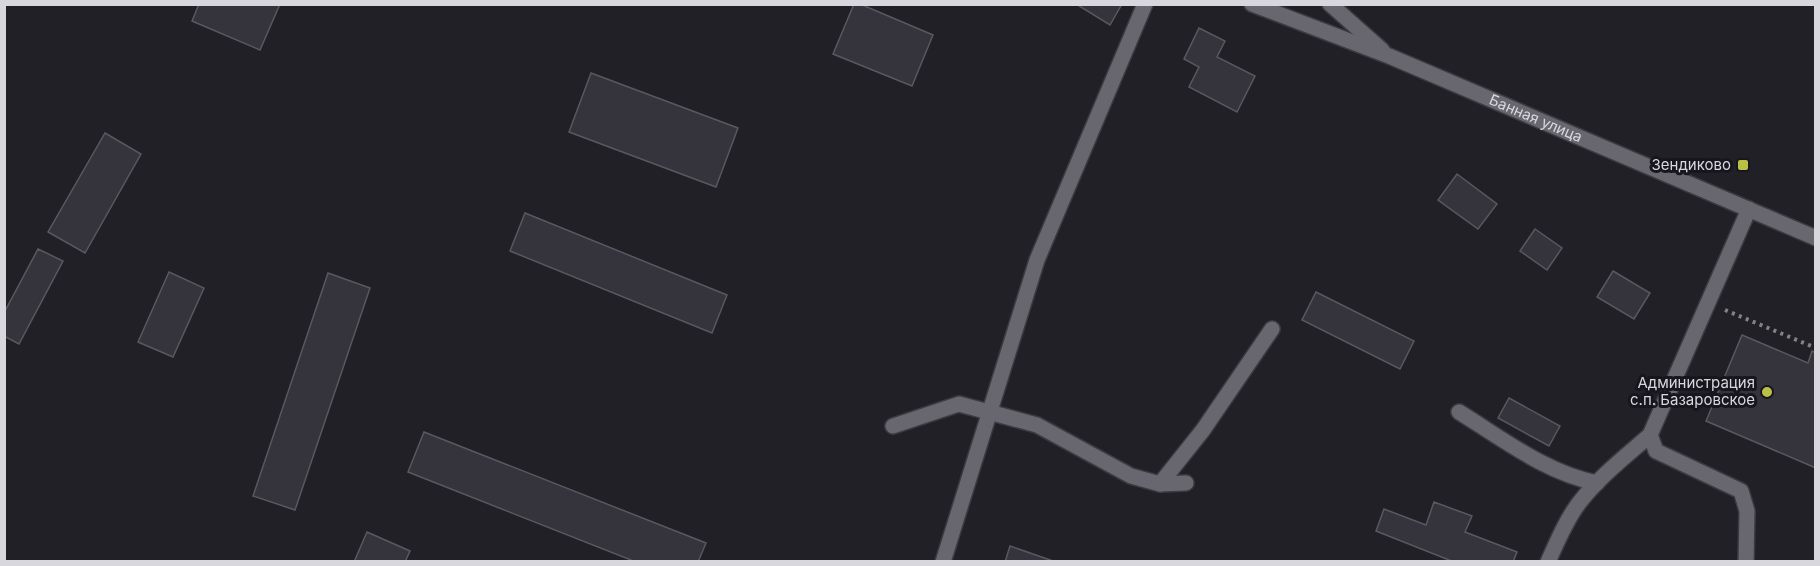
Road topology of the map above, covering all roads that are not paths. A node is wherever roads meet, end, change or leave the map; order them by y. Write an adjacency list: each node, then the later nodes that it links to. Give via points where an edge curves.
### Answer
1 (1145, 4): 8 (street, via 1038,260)
2 (1252, 4): 4 (street, Банная улица)
3 (1330, 4): 4 (street)
4 (1389, 56): 5 (street, Банная улица)
5 (1749, 209): 6 (street, Банная улица); 11 (street)
6 (1815, 238)
7 (1272, 329): 14 (street, via 1203,430)
8 (990, 411): 10 (street, via 959,404); 14 (street, via 1037,425 1131,476); 15 (street)
9 (1459, 412): 13 (street, via 1546,466)
10 (893, 426)
11 (1650, 435): 13 (street); 17 (street, via 1656,451 1741,491 1747,511)
12 (1186, 483): 14 (street)
13 (1597, 483): 16 (street, via 1578,504)
14 (1160, 484)
15 (943, 561)
16 (1548, 561)
17 (1746, 561)

